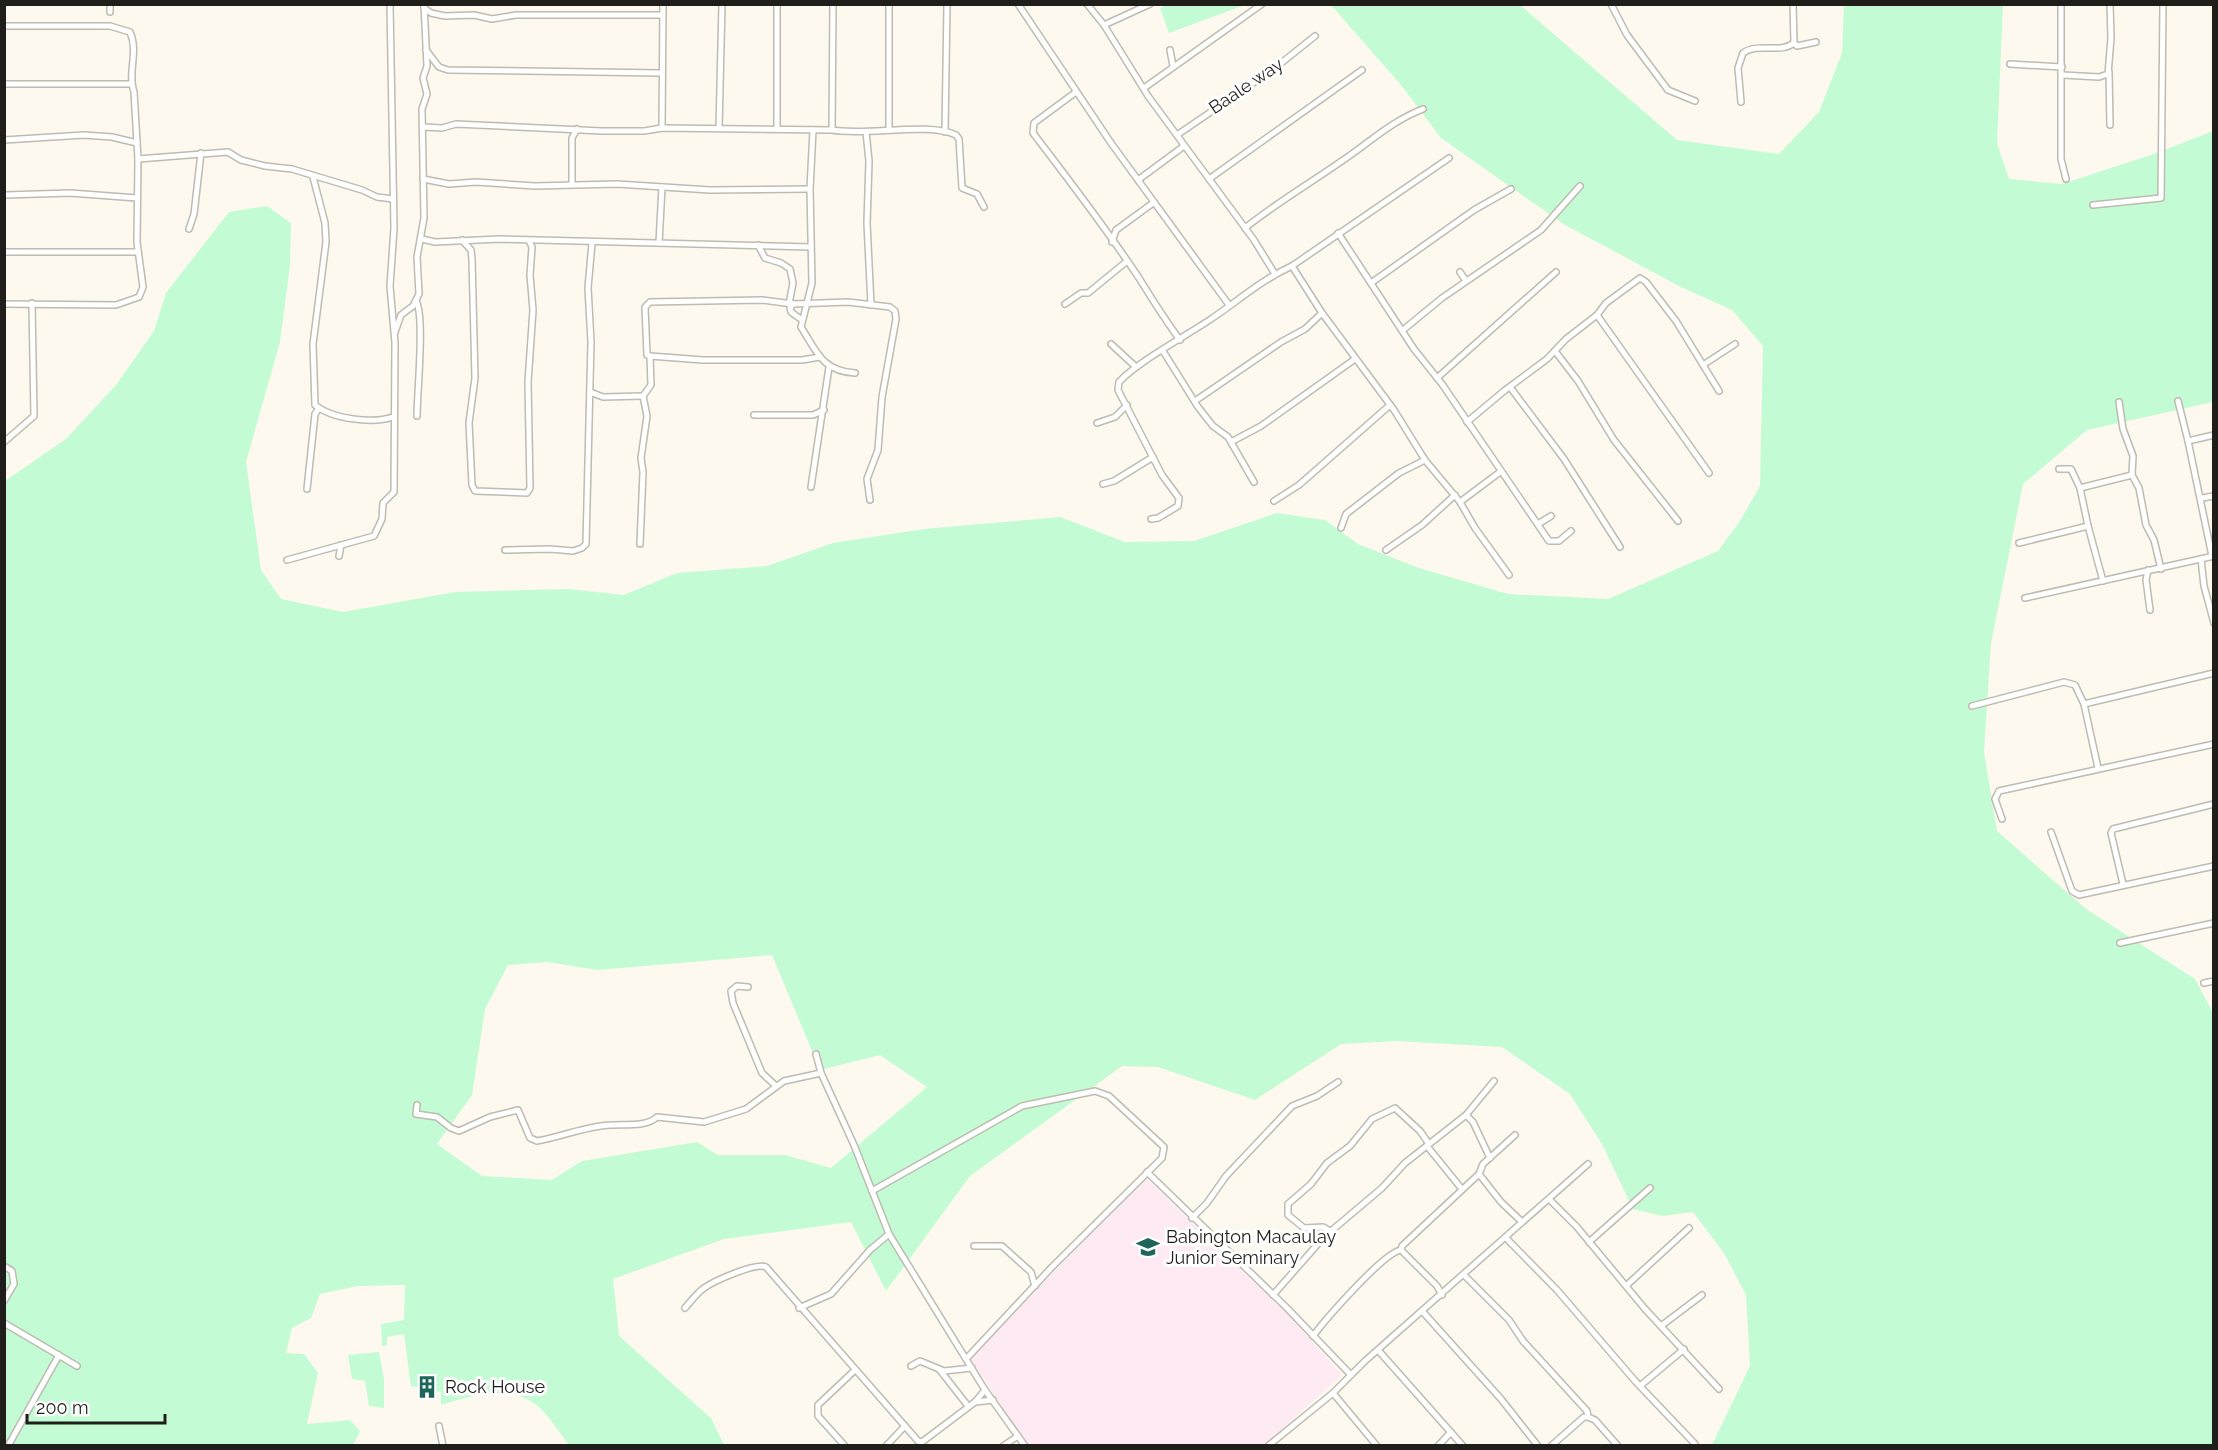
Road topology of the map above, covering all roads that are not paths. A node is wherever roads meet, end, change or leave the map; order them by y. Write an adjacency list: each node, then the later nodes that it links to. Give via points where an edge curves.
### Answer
1 (110, 4): 19 (street)
2 (390, 4): 74 (street)
3 (663, 4): 21 (street)
4 (722, 4): 47 (street)
5 (777, 4): 49 (street)
6 (833, 4): 51 (street)
7 (889, 4): 52 (street)
8 (947, 4): 54 (street)
9 (1018, 4): 40 (street)
10 (1087, 4): 23 (street)
11 (1150, 4): 23 (street)
12 (1262, 4): 31 (street)
13 (1611, 4): 41 (street, via 1627,35 1668,90)
14 (1793, 4): 27 (street)
15 (2061, 4): 32 (street)
16 (2110, 4): 33 (street)
17 (2163, 4): 76 (street, via 2161,198)
18 (424, 6): 20 (street); 22 (street)
19 (110, 12)
20 (431, 13): 21 (street, via 492,19 516,15); 22 (street)
21 (663, 15): 35 (street)
22 (424, 17): 28 (street)
23 (1104, 25): 39 (street)
24 (4, 26): 38 (street, via 125,29 133,38)
25 (1315, 36): 55 (street, Baale way)
26 (1816, 42): 27 (street, via 1797,46)
27 (1794, 43): 42 (street, via 1786,48 1743,53 1738,69)
28 (426, 49): 35 (street, via 439,66 448,70); 45 (street)
29 (1170, 50): 31 (street)
30 (2010, 64): 32 (street)
31 (1173, 66): 39 (street)
32 (2062, 67): 36 (street)
33 (2109, 67): 36 (street, via 2106,76); 44 (street)
34 (1362, 70): 63 (street)
35 (661, 73): 46 (street)
36 (2063, 75): 64 (street, via 2061,159)
37 (4, 84): 38 (street)
38 (131, 84): 57 (street)
39 (1144, 88): 55 (street)
40 (1076, 92): 66 (street); 82 (street, via 1034,123 1033,133)
41 (1695, 101)
42 (1741, 102)
43 (1423, 109): 79 (street, via 1389,126)
44 (2110, 125)
45 (423, 127): 48 (street, via 456,124 480,128); 65 (street)
46 (662, 128): 47 (street); 48 (street)
47 (719, 128): 49 (street)
48 (577, 129): 67 (street, via 572,138)
49 (777, 129): 50 (street)
50 (813, 130): 51 (street); 70 (street)
51 (832, 130): 53 (street)
52 (890, 130): 53 (street); 54 (street)
53 (866, 132): 111 (street)
54 (945, 132): 77 (street, via 958,139 962,188 977,194)
55 (1177, 135): 58 (street)
56 (4, 140): 57 (street, via 84,135)
57 (137, 143): 61 (street)
58 (1184, 146): 63 (street); 66 (street)
59 (201, 153): 61 (street); 62 (street, via 228,152 241,160 289,168); 80 (street)
60 (1449, 158): 83 (street)
61 (138, 159): 73 (street)
62 (313, 177): 74 (street); 141 (street, via 326,243 313,344 314,402)
63 (1209, 178): 79 (street)
64 (2066, 178)
65 (423, 179): 67 (street, via 449,184); 78 (street)
66 (1138, 180): 75 (street)
67 (572, 184): 69 (street)
68 (1580, 186): 104 (street, via 1541,230)
69 (662, 187): 70 (street); 92 (street)
70 (810, 189): 95 (street)
71 (1511, 189): 105 (street, via 1474,210)
72 (5, 195): 73 (street, via 69,193)
73 (137, 198): 98 (street)
74 (393, 199): 117 (street, via 390,286)
75 (1153, 203): 81 (street); 113 (street)
76 (2093, 205)
77 (984, 207)
78 (423, 228): 84 (street); 90 (street)
79 (1245, 228): 103 (street)
80 (189, 230)
81 (1116, 230): 82 (street); 89 (street)
82 (1104, 231): 89 (street)
83 (1338, 233): 100 (street); 105 (street)
84 (422, 239): 90 (street); 106 (street, via 417,257 420,284)
85 (462, 240): 86 (street); 90 (street); 96 (street)
86 (482, 240): 87 (street); 96 (street)
87 (529, 241): 88 (street); 94 (street)
88 (537, 241): 91 (street); 94 (street)
89 (1112, 242): 99 (street)
90 (435, 243)
91 (592, 243): 92 (street); 134 (street, via 588,288)
92 (659, 243): 93 (street)
93 (758, 245): 95 (street); 110 (street, via 765,258 790,269)
94 (532, 247): 96 (street, via 527,493 478,492 472,485 469,419 475,378)
95 (811, 247): 107 (street, via 812,283)
96 (471, 250)
97 (4, 252): 98 (street)
98 (138, 252): 108 (street, via 143,287 136,299 116,305)
99 (1126, 262): 112 (street, via 1092,290); 119 (street)
100 (1292, 266): 103 (street); 114 (street)
101 (1460, 272): 104 (street)
102 (1556, 272): 131 (street)
103 (1275, 274): 113 (street)
104 (1466, 281): 118 (street)
105 (1371, 283): 118 (street)
106 (416, 301): 117 (street); 144 (street, via 421,356)
107 (805, 302): 110 (street); 111 (street); 116 (street)
108 (32, 303): 109 (street); 150 (street, via 34,416)
109 (4, 304)
110 (791, 304): 116 (street, via 791,312); 125 (street, via 753,300 650,302 645,307 645,345)
111 (871, 304): 166 (street, via 890,307 896,314 878,450 867,479)
112 (1065, 304)
113 (1229, 305): 119 (street)
114 (1322, 313): 126 (street); 136 (street, via 1305,329)
115 (1597, 315): 123 (street); 127 (street, via 1606,303 1642,278 1676,321); 156 (street)
116 (802, 320): 124 (street, via 802,329)
117 (395, 322): 145 (street)
118 (1403, 330): 131 (street)
119 (1180, 340): 122 (street)
120 (1111, 344): 129 (street)
121 (1736, 344): 127 (street)
122 (1163, 351): 129 (street); 136 (street)
123 (1556, 351): 132 (street); 171 (street, via 1614,440)
124 (816, 355): 125 (street, via 801,360); 128 (street)
125 (650, 356): 135 (street, via 651,385)
126 (1355, 358): 140 (street); 151 (street, via 1261,426)
127 (1703, 365): 133 (street)
128 (829, 367): 130 (street); 142 (street)
129 (1136, 367): 139 (street, via 1118,384)
130 (855, 374)
131 (1437, 378): 147 (street)
132 (1510, 387): 147 (street); 179 (street, via 1564,459)
133 (1719, 391)
134 (590, 393): 135 (street, via 603,398); 180 (street, via 585,546 573,551)
135 (642, 396): 177 (street, via 647,416 641,458)
136 (1195, 401): 151 (street)
137 (2178, 401): 149 (street)
138 (2119, 402): 157 (street, via 2122,429 2133,456)
139 (1127, 405): 146 (street, via 1115,417); 152 (street)
140 (1390, 405): 153 (street); 167 (street, via 1305,480)
141 (320, 408): 145 (street, via 368,419); 162 (street, via 315,414)
142 (824, 410): 143 (street, via 813,416); 160 (street)
143 (754, 415)
144 (417, 416)
145 (393, 417): 178 (street, via 394,487 383,503 380,526 374,536)
146 (1097, 423)
147 (1467, 423): 155 (street)
148 (2214, 435): 149 (street)
149 (2188, 441): 165 (street)
150 (4, 442)
151 (1231, 442): 158 (street)
152 (1152, 457): 159 (street); 170 (street, via 1180,501 1161,517)
153 (1425, 460): 163 (street); 174 (street, via 1399,473 1346,514)
154 (2058, 469): 161 (street, via 2071,469)
155 (1500, 472): 168 (street); 172 (street)
156 (1709, 473)
157 (2132, 475): 161 (street); 186 (street, via 2141,493 2146,525)
158 (1254, 482)
159 (1103, 484)
160 (811, 487)
161 (2080, 488): 173 (street)
162 (307, 489)
163 (1455, 495): 168 (street); 181 (street)
164 (2214, 496): 165 (street)
165 (2202, 498): 183 (street)
166 (870, 500)
167 (1274, 501)
168 (1460, 502): 188 (street)
169 (1551, 516): 172 (street)
170 (1151, 519)
171 (1678, 521)
172 (1539, 524): 175 (street, via 1552,543)
173 (2088, 526): 176 (street); 189 (street)
174 (1341, 528)
175 (1571, 531)
176 (2019, 543)
177 (640, 544)
178 (341, 545): 182 (street); 184 (street)
179 (1620, 547)
180 (505, 550)
181 (1386, 550)
182 (339, 556)
183 (2213, 556): 185 (street)
184 (287, 560)
185 (2201, 560): 186 (street); 192 (street)
186 (2161, 569): 187 (street)
187 (2148, 570): 189 (street); 191 (street)
188 (1509, 575)
189 (2103, 581): 190 (street)
190 (2025, 598)
191 (2150, 610)
192 (2214, 623)
193 (2214, 673): 194 (street)
194 (2084, 704): 195 (street, via 2074,685 2064,682); 197 (street)
195 (1972, 706)
196 (2214, 744): 197 (street)
197 (2098, 768): 199 (street, via 1999,791 1995,799)
198 (2214, 804): 202 (street, via 2113,829)
199 (2002, 819)
200 (2051, 832): 202 (street, via 2072,891 2079,895)
201 (2214, 866): 202 (street)
202 (2123, 884)
203 (2214, 922): 204 (street)
204 (2120, 943)
205 (2214, 981): 206 (street)
206 (2204, 983)
207 (748, 987): 212 (street, via 737,986 730,992 732,1003 762,1073)
208 (816, 1054): 209 (street)
209 (821, 1073): 212 (street); 223 (street)
210 (1494, 1081): 214 (street)
211 (1338, 1082): 225 (street, via 1292,1106)
212 (776, 1086): 213 (street, via 746,1108 704,1122 657,1117 537,1141 530,1138 518,1110 459,1131 437,1117 416,1114)
213 (417, 1105)
214 (1466, 1115): 216 (street); 217 (street)
215 (1515, 1135): 217 (street)
216 (1428, 1145): 221 (street); 228 (street); 228 (street, via 1420,1131 1395,1108 1372,1119 1350,1146 1327,1163 1288,1204 1288,1215 1295,1223)
217 (1490, 1158): 220 (street)
218 (1588, 1164): 224 (street)
219 (1147, 1172): 223 (street, via 1165,1153 1162,1143 1109,1096 1095,1090 1022,1106); 225 (street); 237 (street)
220 (1479, 1174): 221 (street); 226 (street)
221 (1461, 1188): 233 (street)
222 (1650, 1188): 231 (street)
223 (872, 1191): 229 (street)
224 (1550, 1200): 226 (street); 231 (street)
225 (1192, 1218): 238 (street)
226 (1522, 1222): 230 (street)
227 (1689, 1228): 236 (street)
228 (1330, 1231): 238 (street)
229 (889, 1234): 243 (street, via 831,1294); 251 (street)
230 (1506, 1238): 235 (street); 258 (street)
231 (1589, 1242): 236 (street)
232 (974, 1246): 237 (street, via 1002,1246 1031,1272)
233 (1401, 1250): 239 (street); 247 (street, via 1388,1256 1340,1302)
234 (4, 1266): 241 (street, via 12,1271 14,1284)
235 (1464, 1275): 239 (street); 265 (street, via 1509,1320 1522,1341 1587,1411)
236 (1627, 1285): 246 (street)
237 (1035, 1286): 251 (street)
238 (1273, 1295): 247 (street)
239 (1442, 1295): 244 (street)
240 (1702, 1296): 246 (street)
241 (4, 1301)
242 (685, 1308): 243 (street, via 703,1288 761,1265)
243 (799, 1308): 256 (street)
244 (1423, 1312): 249 (street); 281 (street)
245 (4, 1323): 250 (street)
246 (1661, 1326): 248 (street)
247 (1313, 1336): 257 (street)
248 (1684, 1349): 258 (street); 259 (street)
249 (1378, 1350): 257 (street); 268 (street)
250 (59, 1355): 252 (street); 271 (street)
251 (967, 1358): 255 (street)
252 (77, 1366)
253 (911, 1366): 254 (street, via 920,1361)
254 (938, 1368): 255 (street); 264 (street)
255 (972, 1368): 260 (street)
256 (855, 1370): 267 (street); 273 (street, via 817,1411)
257 (1350, 1374): 261 (street)
258 (1640, 1386): 270 (street)
259 (1719, 1389)
260 (985, 1390): 262 (street); 263 (street)
261 (1333, 1393): 277 (street); 278 (street)
262 (993, 1400): 263 (street); 269 (street)
263 (975, 1402): 264 (street)
264 (968, 1406): 267 (street, via 925,1441 918,1441)
265 (1588, 1417): 282 (street); 283 (street)
266 (439, 1426): 272 (street)
267 (905, 1426): 274 (street)
268 (1450, 1433): 279 (street); 280 (street)
269 (1018, 1436): 275 (street); 276 (street)
270 (1695, 1444)
271 (8, 1446)
272 (443, 1446)
273 (845, 1446)
274 (886, 1446)
275 (1003, 1446)
276 (1025, 1446)
277 (1269, 1446)
278 (1377, 1446)
279 (1438, 1446)
280 (1463, 1446)
281 (1538, 1446)
282 (1551, 1446)
283 (1618, 1446)

